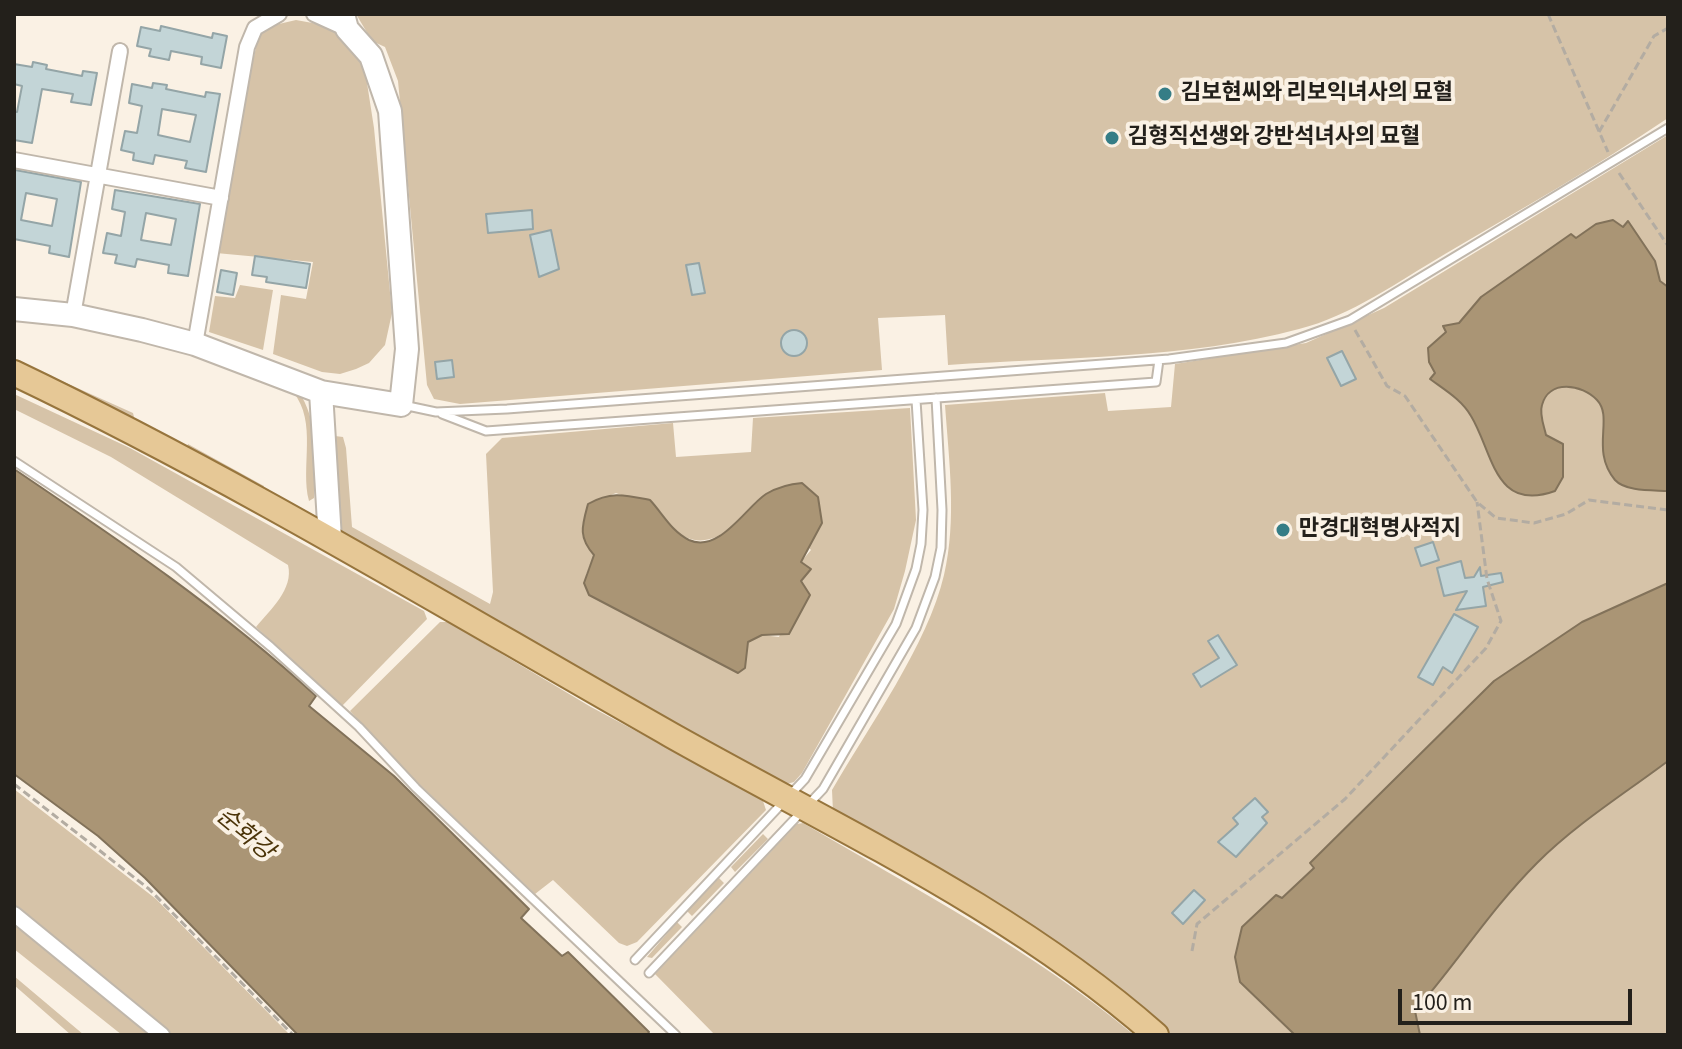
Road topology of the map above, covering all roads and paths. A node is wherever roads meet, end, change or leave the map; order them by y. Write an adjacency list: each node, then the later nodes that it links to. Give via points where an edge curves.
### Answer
1 (279, 14): 12 (street, via 255,28 247,47)
2 (314, 14): 4 (street)
3 (1548, 14): 8 (path)
4 (345, 21): 23 (main road, via 371,56 390,111 407,349)
5 (1668, 28): 8 (path, via 1654,36)
6 (120, 51): 11 (street)
7 (1668, 128): 10 (lane)
8 (1599, 132): 10 (path)
9 (14, 160): 11 (street)
10 (1613, 164): 13 (path); 16 (lane)
11 (98, 175): 12 (street); 15 (street)
12 (221, 198): 17 (street)
13 (1668, 246)
14 (14, 309): 15 (main road)
15 (73, 315): 17 (main road)
16 (1350, 320): 18 (lane, via 1286,343); 26 (path, via 1387,386 1405,396)
17 (195, 344): 20 (main road)
18 (1159, 360): 21 (lane, via 1156,382); 24 (lane)
19 (14, 373): 30 (main road)
20 (321, 392): 23 (main road); 30 (main road)
21 (936, 398): 22 (lane); 28 (lane)
22 (916, 400): 24 (lane, via 486,431); 27 (lane)
23 (401, 405): 24 (lane)
24 (436, 412)
25 (14, 461): 45 (lane, via 176,567 271,647)
26 (1477, 502): 29 (path, via 1496,518 1534,523 1566,514 1589,500); 40 (path, via 1487,579 1501,621 1486,648 1345,799 1197,924)
27 (923, 510): 28 (lane); 31 (lane, via 916,569 896,624)
28 (942, 510): 32 (lane, via 935,577 916,628)
29 (1668, 510)
30 (330, 539): 34 (main road)
31 (864, 679): 32 (lane); 34 (lane)
32 (880, 689): 34 (lane, via 823,789)
33 (14, 784): 44 (path, via 171,909)
34 (795, 805): 35 (lane); 36 (lane); 46 (main road, via 959,893 1060,960)
35 (722, 869): 36 (lane); 38 (lane)
36 (736, 881): 39 (lane)
37 (14, 914): 43 (street)
38 (679, 914): 39 (lane); 41 (lane)
39 (692, 928): 42 (lane)
40 (1192, 951)
41 (635, 960)
42 (649, 973)
43 (162, 1035)
44 (293, 1035)
45 (676, 1035)
46 (1156, 1035)

